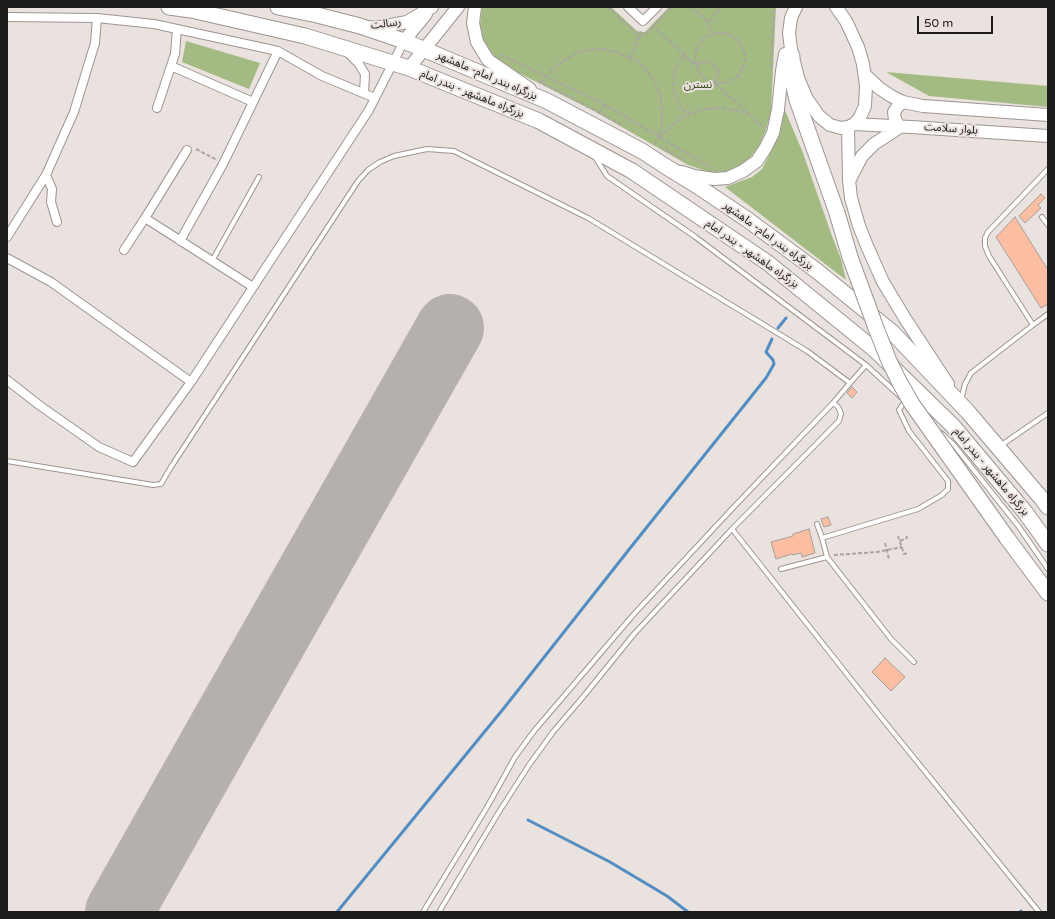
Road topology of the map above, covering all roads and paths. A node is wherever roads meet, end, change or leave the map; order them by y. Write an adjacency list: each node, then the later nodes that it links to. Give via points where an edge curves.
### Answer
1 (169, 7): 26 (highway, بزرگراه ماهشهر - بندر امام, via 297,34)
2 (278, 7): 19 (highway, بزرگراه بندر امام- ماهشهر)
3 (432, 7): 19 (main road, رسالت, via 407,22 375,28); 25 (main road)
4 (458, 7): 27 (main road)
5 (475, 7): 41 (main road, via 473,23 478,42 488,60)
6 (608, 7): 24 (path)
7 (628, 7): 17 (street)
8 (657, 7): 17 (street)
9 (671, 7): 20 (path)
10 (690, 7): 18 (path)
11 (722, 7): 18 (path)
12 (774, 7): 37 (path)
13 (836, 7): 38 (main road, via 851,30 860,52)
14 (794, 9): 22 (main road)
15 (7, 17): 16 (street)
16 (98, 18): 21 (street); 63 (street, via 95,44 74,112)
17 (643, 21): 24 (path)
18 (708, 22): 23 (path)
19 (360, 26): 25 (highway, بزرگراه بندر امام- ماهشهر)
20 (653, 26): 24 (path); 30 (path)
21 (177, 29): 28 (street); 35 (street, via 175,54)
22 (789, 33): 31 (main road, بلوار سلامت); 60 (main road, via 773,133 757,161 744,171 728,178 714,179 694,176)
23 (712, 34): 34 (path, via 698,45); 40 (path, via 721,33 737,40 745,55 741,72 735,79 727,83)
24 (640, 35): 32 (path)
25 (404, 41): 27 (highway, بزرگراه بندر امام- ماهشهر); 33 (street)
26 (344, 48): 33 (highway, بزرگراه ماهشهر - بندر امام); 42 (street, via 365,74)
27 (424, 50): 36 (main road); 45 (highway, بزرگراه بندر امام- ماهشهر)
28 (278, 51): 42 (street, via 322,76); 44 (street)
29 (499, 54): 39 (path)
30 (685, 55): 34 (path); 49 (path, via 678,63 673,86 681,108)
31 (792, 56): 52 (main road, بلوار سلامت, via 802,88 815,112 830,125 841,128); 106 (highway, bridge, via 790,70 797,100 850,257 889,361 912,404)
32 (630, 58): 39 (path, via 603,49 588,50 566,59); 55 (path, via 647,70 660,94 662,123)
33 (393, 63): 36 (highway, بزرگراه ماهشهر - بندر امام); 43 (street)
34 (695, 65): 40 (path, via 702,77); 40 (path, via 708,62 719,71)
35 (171, 66): 44 (street); 47 (street)
36 (409, 68): 56 (highway, بزرگراه ماهشهر - بندر امام, via 539,121)
37 (770, 73)
38 (865, 75): 46 (main road, بلوار سلامت, via 879,88); 52 (main road, via 865,106 858,120)
39 (547, 76): 41 (path); 55 (path, via 604,104)
40 (715, 83): 48 (path)
41 (535, 92): 45 (main road)
42 (364, 93): 43 (street)
43 (375, 98): 75 (street)
44 (253, 102): 59 (street)
45 (547, 102): 58 (highway, بزرگراه بندر امام- ماهشهر)
46 (903, 102): 50 (main road, بلوار سلامت, via 923,106); 53 (main road, via 894,112 895,120)
47 (157, 108)
48 (748, 113): 49 (path, via 722,108 705,109); 51 (path, via 764,128)
49 (690, 114): 55 (path)
50 (1048, 115)
51 (765, 121)
52 (851, 125): 53 (main road, بلوار سلامت); 65 (main road)
53 (900, 127): 54 (main road, بلوار سلامت); 65 (main road, via 874,144 862,156)
54 (1048, 136)
55 (659, 137): 58 (path); 62 (path)
56 (590, 149): 78 (lane, via 607,176 694,236); 98 (highway, بزرگراه ماهشهر - بندر امام, via 632,171 768,263 875,350 953,426 1025,512)
57 (186, 150): 59 (path, via 196,149); 67 (street)
58 (648, 155): 60 (highway, بزرگراه بندر امام- ماهشهر)
59 (223, 164): 71 (street)
60 (665, 166): 84 (highway, بزرگراه بندر امام- ماهشهر, via 748,220 817,271 892,332)
61 (1048, 169): 77 (lane, via 985,238 989,256)
62 (715, 170)
63 (46, 175): 68 (street, via 52,189 51,202); 70 (street)
64 (259, 177): 74 (lane)
65 (849, 180): 84 (main road, via 859,226 883,282)
66 (1042, 217): 69 (lane)
67 (145, 218): 71 (street); 72 (street)
68 (57, 222)
69 (1048, 225)
70 (7, 237)
71 (180, 241): 74 (street)
72 (124, 250)
73 (7, 258): 80 (street, via 51,282)
74 (212, 261): 75 (street)
75 (254, 287): 80 (street)
76 (1048, 314): 77 (lane)
77 (1033, 325): 84 (lane, via 972,373 965,384)
78 (866, 365): 81 (lane); 82 (lane)
79 (7, 380): 80 (street, via 99,447 133,462)
80 (191, 382)
81 (850, 383): 83 (lane); 89 (lane, via 807,352 588,218 454,151 426,149 380,162 358,181 162,484 153,485)
82 (905, 401): 86 (lane); 95 (lane, via 899,410 909,431 948,481 948,489 918,509)
83 (834, 403): 92 (lane, via 841,414 839,421); 108 (lane, via 634,614 534,731 515,757)
84 (960, 403): 88 (highway, بزرگراه بندر امام- ماهشهر)
85 (1048, 413): 88 (lane)
86 (932, 426)
87 (938, 430): 105 (lane, via 954,445 1019,527)
88 (998, 447): 90 (highway, بزرگراه بندر امام- ماهشهر)
89 (7, 461)
90 (1048, 507)
91 (817, 524): 95 (lane)
92 (732, 529): 109 (lane, via 634,634 553,732 501,809); 110 (lane)
93 (906, 534): 96 (path, via 908,540)
94 (898, 536): 96 (path)
95 (822, 538): 102 (lane)
96 (900, 540): 99 (path)
97 (885, 543): 100 (path)
98 (1048, 544)
99 (902, 546): 100 (path); 101 (path, via 904,554)
100 (887, 550): 102 (path); 103 (path)
101 (908, 553)
102 (827, 557): 104 (lane); 107 (lane, via 891,639)
103 (889, 559)
104 (781, 569)
105 (1048, 569)
106 (1048, 593)
107 (914, 662)
108 (423, 912)
109 (439, 912)
110 (1039, 912)

